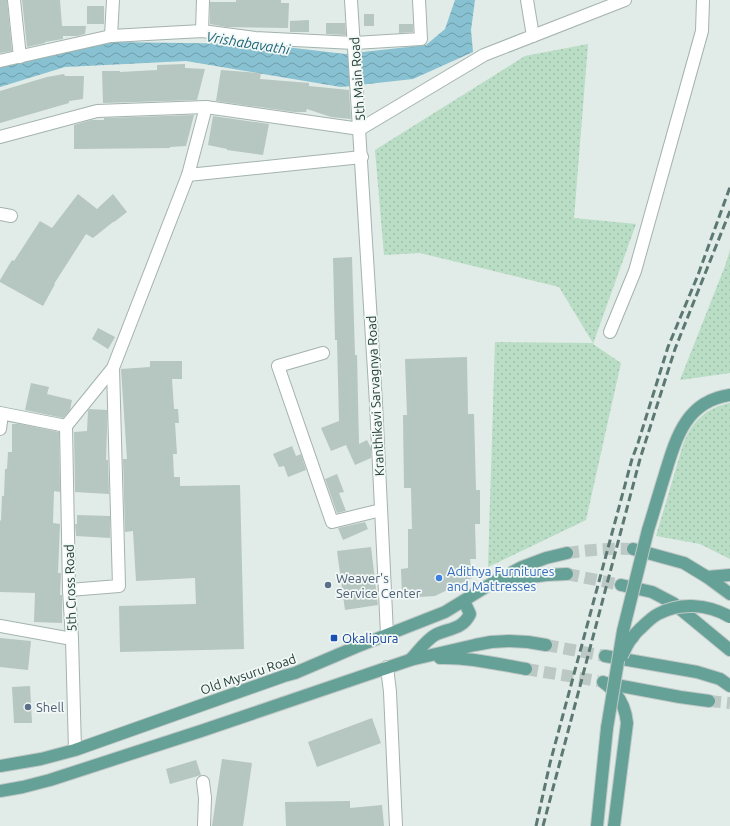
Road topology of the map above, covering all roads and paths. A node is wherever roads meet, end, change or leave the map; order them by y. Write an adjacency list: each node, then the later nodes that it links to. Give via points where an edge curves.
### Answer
1 (14, 0): 13 (street)
2 (113, 0): 10 (street)
3 (203, 0): 9 (street)
4 (351, 0): 12 (street, 5th Main Road)
5 (419, 0): 12 (street, via 421,39)
6 (527, 0): 11 (street)
7 (625, 0): 11 (street)
8 (703, 0): 20 (street, via 702,31 635,271)
9 (202, 31): 10 (street); 12 (street, via 255,38)
10 (111, 36): 13 (street)
11 (533, 36): 16 (street, via 484,55)
12 (354, 43): 16 (street, 5th Main Road)
13 (20, 57): 14 (street)
14 (0, 61)
15 (206, 107): 16 (street); 17 (street, via 97,111); 19 (street)
16 (360, 129): 18 (street, 5th Main Road)
17 (0, 137)
18 (362, 157): 19 (street); 27 (street, Kranthikavi Sarvagnya Road)
19 (188, 176): 22 (street)
20 (610, 332)
21 (323, 353): 27 (street, via 278,366 332,522)
22 (113, 368): 25 (street); 35 (street, via 119,586)
23 (730, 395): 47 (main road, bridge, via 719,396 692,414 674,445 648,530 623,631)
24 (1, 414): 25 (street); 26 (street)
25 (66, 426): 35 (street, 5th Cross Road)
26 (0, 429)
27 (381, 510): 40 (street, Kranthikavi Sarvagnya Road)
28 (632, 549): 32 (main road, via 684,563)
29 (567, 553): 33 (main road, Old Mysuru Road, via 522,567)
30 (566, 574): 33 (main road)
31 (730, 575): 32 (main road)
32 (707, 576): 36 (main road)
33 (494, 582): 37 (main road, Old Mysuru Road)
34 (621, 585): 43 (main road, via 652,592 673,603)
35 (69, 590): 41 (street, 5th Cross Road)
36 (730, 594)
37 (464, 601): 40 (main road, Old Mysuru Road, via 432,618); 45 (main road, via 470,614 466,621 435,636)
38 (730, 617): 47 (main road, bridge, via 702,606 686,606 658,614 633,636)
39 (0, 626): 41 (street)
40 (387, 634): 51 (main road, Old Mysuru Road, via 295,673)
41 (72, 639): 51 (street, 5th Cross Road)
42 (546, 645): 45 (main road, via 528,642 490,642)
43 (730, 650)
44 (605, 656): 49 (main road, via 697,672 720,679)
45 (410, 660): 46 (main road); 48 (main road, via 462,658)
46 (387, 668): 54 (main road, via 50,780); 56 (street)
47 (617, 668): 57 (main road, bridge, via 606,728)
48 (526, 669)
49 (730, 686)
50 (708, 701): 58 (main road, via 600,682 615,693 627,718)
51 (75, 750): 52 (main road, Old Mysuru Road)
52 (0, 766)
53 (203, 782): 55 (street)
54 (0, 791)
55 (204, 826)
56 (396, 826)
57 (597, 826)
58 (614, 826)

